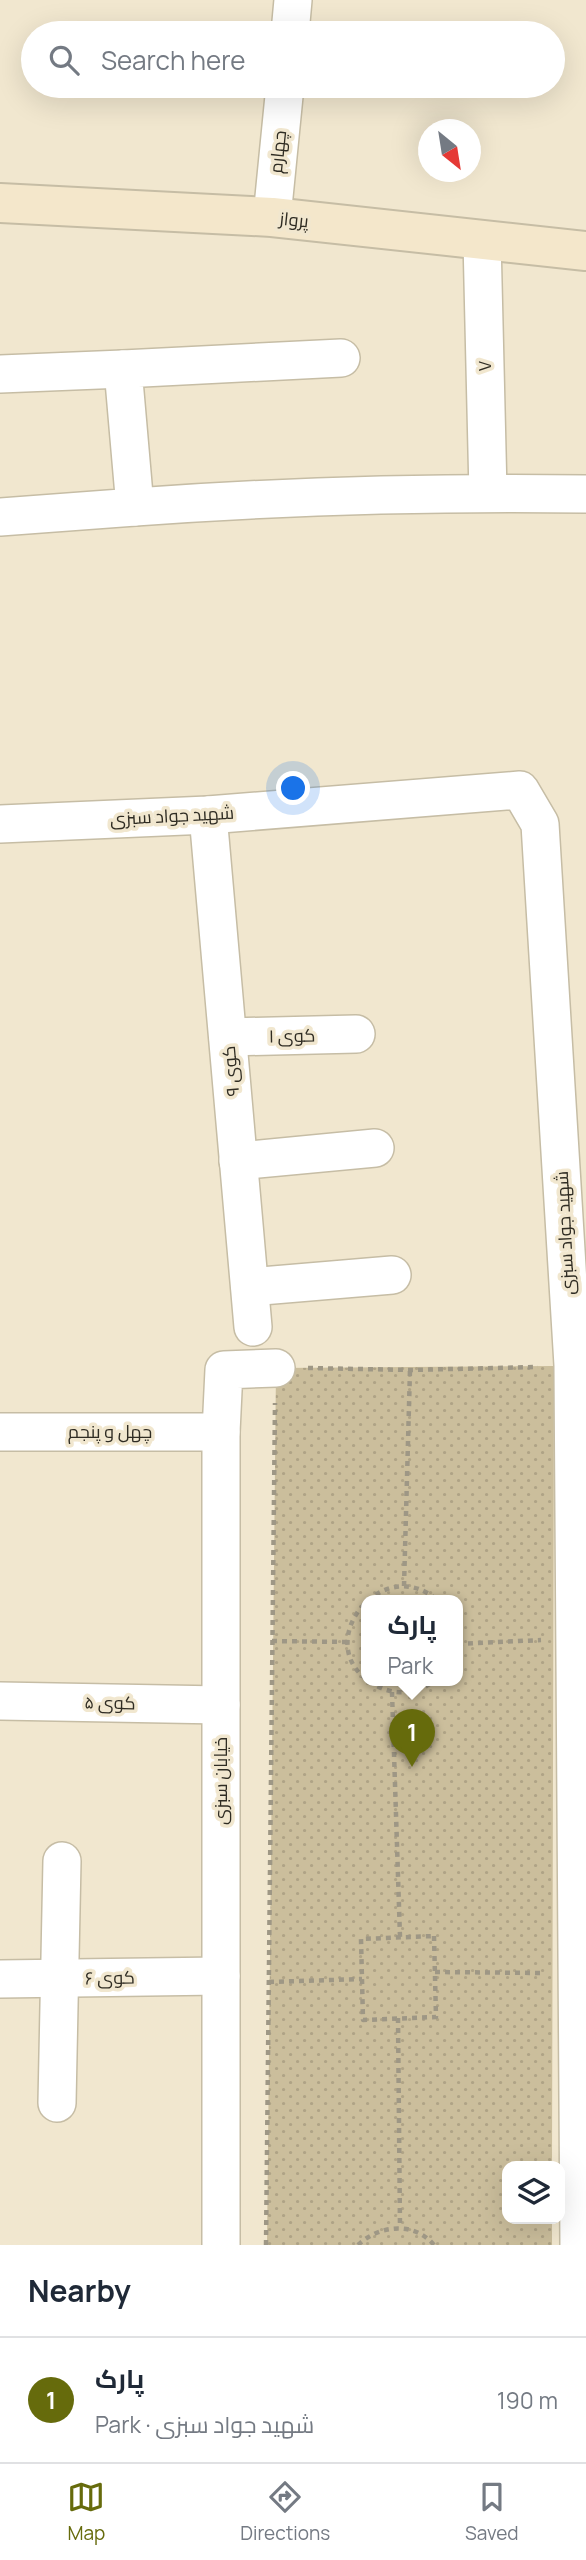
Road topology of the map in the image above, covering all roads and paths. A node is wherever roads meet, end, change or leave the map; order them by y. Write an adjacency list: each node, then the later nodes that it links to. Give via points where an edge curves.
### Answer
1 (293, 0): 2 (street)
2 (291, 21)
3 (284, 98): 5 (street, چهارم)
4 (0, 203): 5 (street, پرواز)
5 (272, 217): 6 (street, پرواز)
6 (482, 240): 7 (street, پرواز); 11 (street, ۷)
7 (586, 251)
8 (341, 358): 9 (street)
9 (123, 369): 10 (street); 13 (street)
10 (0, 374)
11 (488, 493): 12 (street); 13 (street)
12 (586, 494)
13 (135, 507): 14 (street)
14 (0, 517)
15 (208, 815): 16 (street, شهید جواد سبزی); 18 (street, کوی ۹); 59 (street, شهید جواد سبزی, via 520,790 541,824 573,1365)
16 (0, 824)
17 (356, 1034): 18 (street, کوی ۱)
18 (228, 1037): 20 (street, کوی ۹)
19 (374, 1149): 20 (street)
20 (239, 1161): 22 (street, کوی ۹)
21 (391, 1275): 22 (street)
22 (250, 1287): 23 (street, کوی ۹)
23 (253, 1327)
24 (541, 1367): 26 (path)
25 (276, 1368): 26 (path); 28 (street, خیابان سبزی, via 224,1370); 34 (path)
26 (410, 1370): 29 (path)
27 (0, 1432): 28 (street, چهل و پنجم)
28 (221, 1432): 42 (street, خیابان سبزی)
29 (404, 1586): 30 (path); 31 (path)
30 (373, 1595)
31 (430, 1595)
32 (361, 1606): 35 (path)
33 (553, 1639): 36 (path)
34 (272, 1642): 35 (path); 51 (path)
35 (348, 1642): 37 (path, via 352,1660)
36 (463, 1644)
37 (361, 1671)
38 (380, 1686): 40 (path)
39 (427, 1686): 40 (path)
40 (392, 1692): 44 (path)
41 (0, 1701): 42 (street, کوی ۵)
42 (221, 1705): 47 (street, خیابان سبزی)
43 (62, 1861): 49 (street)
44 (400, 1937): 45 (path, via 434,1936); 50 (path, via 361,1938)
45 (435, 1972): 46 (path); 52 (path, via 436,2017)
46 (555, 1973)
47 (221, 1976): 49 (street, کوی ۶); 55 (street, خیابان سبزی)
48 (0, 1979): 49 (street, کوی ۶)
49 (59, 1979): 53 (street)
50 (362, 1979): 51 (path); 52 (path, via 363,2020)
51 (269, 1982): 56 (path)
52 (398, 2018): 54 (path)
53 (57, 2103)
54 (400, 2228): 57 (path, via 383,2230); 58 (path, via 416,2232)
55 (221, 2245)
56 (266, 2245)
57 (358, 2245)
58 (434, 2245)
59 (579, 2245)

